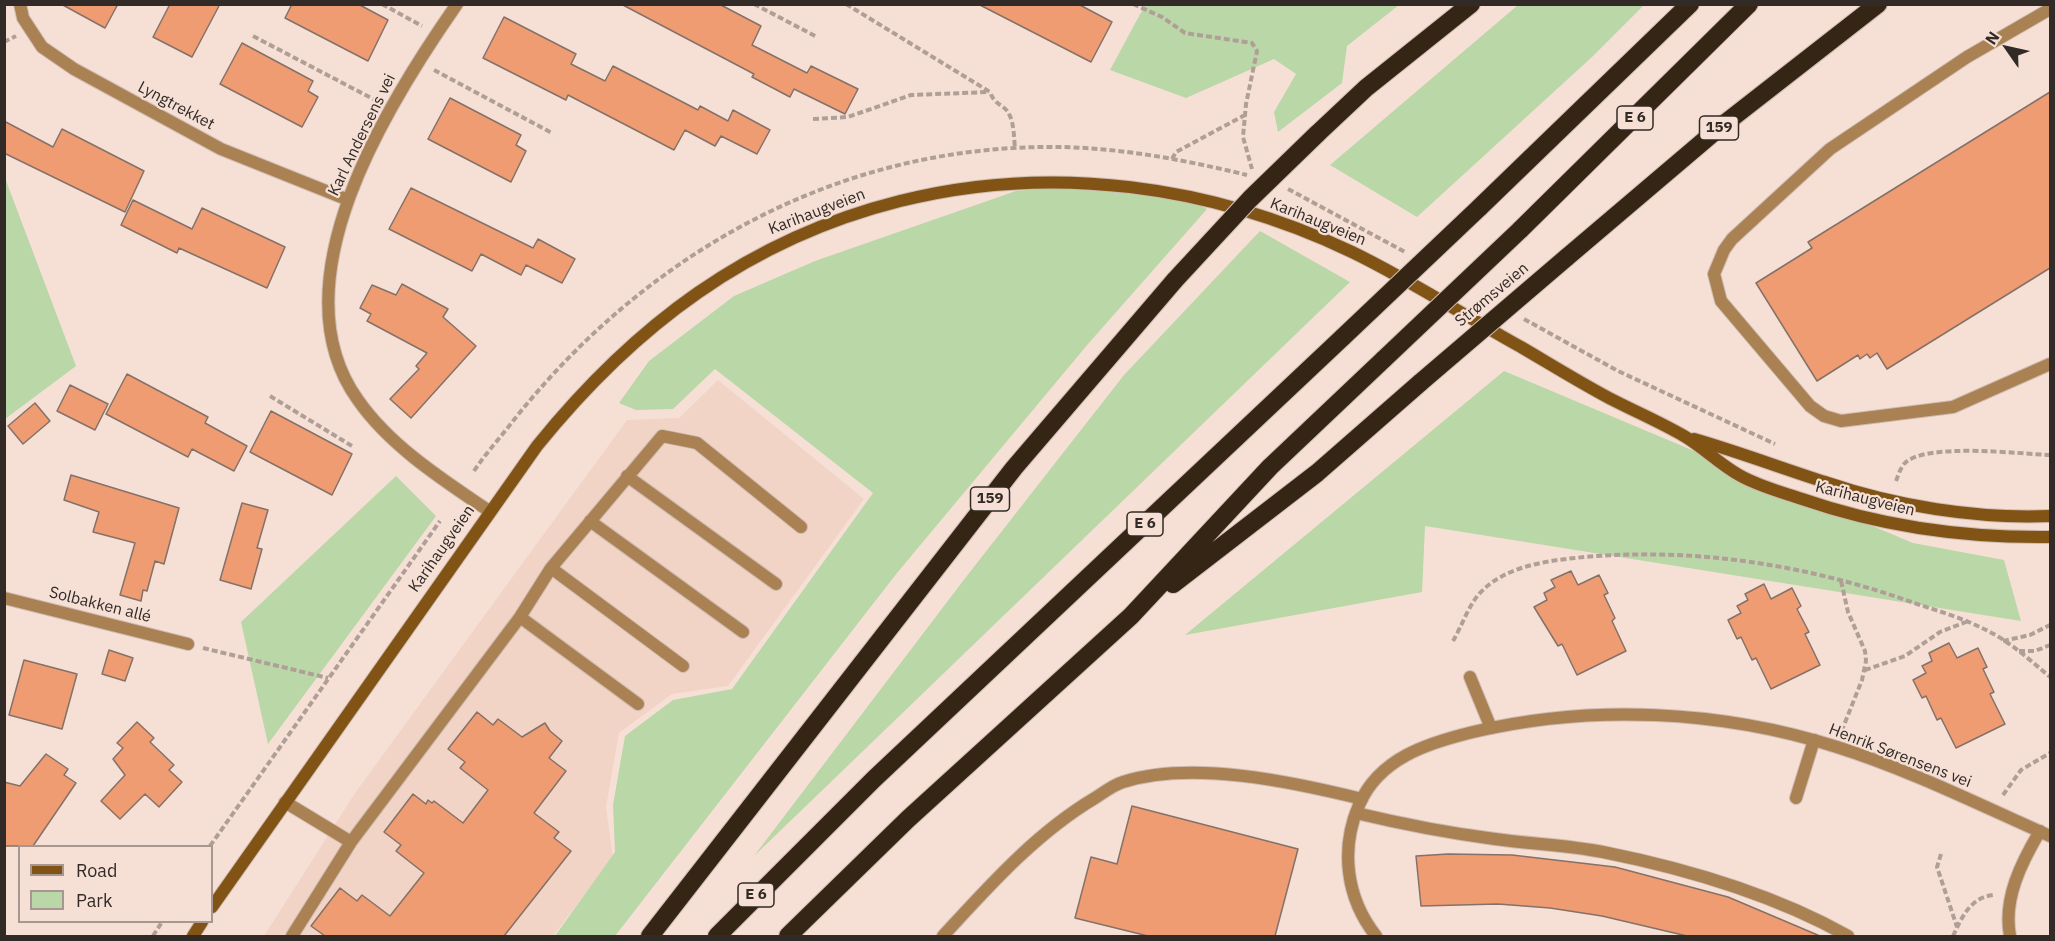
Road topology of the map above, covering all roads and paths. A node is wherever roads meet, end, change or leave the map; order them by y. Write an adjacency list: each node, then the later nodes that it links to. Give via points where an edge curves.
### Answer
1 (20, 4): 24 (street, Lyngtrekket, via 23,18 42,46 74,69 221,149)
2 (382, 4): 12 (path)
3 (457, 4): 12 (street, Karl Andersens vei)
4 (754, 4): 14 (path)
5 (846, 4): 16 (path)
6 (1133, 4): 18 (path, via 1185,33 1252,43 1257,51)
7 (1471, 4): 79 (highway, 159, bridge, via 1374,81 1317,134 1250,199 1176,280 1008,477)
8 (1690, 4): 80 (highway, E 6, bridge, via 873,779)
9 (1749, 4): 42 (highway, E 6, bridge, via 1520,230 1270,467)
10 (1878, 4): 42 (highway, Strømsveien / 159, bridge, via 1719,128 1317,473)
11 (2050, 9): 25 (street, via 1967,57 1830,149 1732,239 1716,263 1714,274 1721,301 1810,406 1841,421 1953,407)
12 (436, 34): 15 (street, Karl Andersens vei)
13 (253, 36): 17 (path)
14 (817, 37)
15 (417, 61): 17 (street, Karl Andersens vei); 20 (path)
16 (990, 92): 19 (path, via 911,95 848,117); 21 (path, via 995,104 1008,111)
17 (392, 109): 24 (street, Karl Andersens vei)
18 (1245, 115): 22 (path, via 1176,152); 23 (path, via 1243,137)
19 (813, 119)
20 (552, 134)
21 (1015, 149)
22 (1172, 159)
23 (1254, 177)
24 (346, 199): 32 (street, Karl Andersens vei, via 327,279 333,352 356,398 376,424)
25 (2050, 364)
26 (270, 396): 28 (path)
27 (1687, 438): 32 (main road, Karihaugveien, via 1605,396 1373,264 1306,232 1208,200 1132,186 1061,181 1013,183 968,187 884,205 803,233 760,252 719,277 641,335 590,384); 33 (main road, Karihaugveien, via 1749,454 1872,496 1977,513); 37 (main road, Karihaugveien, via 1739,475 1864,519 1971,535)
28 (352, 446)
29 (2050, 455): 31 (path, via 1952,451 1914,458 1903,465)
30 (627, 476): 35 (street); 36 (street, via 662,435 697,443); 40 (street)
31 (1896, 481)
32 (489, 511): 65 (main road, Karihaugveien)
33 (2050, 516)
34 (440, 521): 56 (path)
35 (590, 521): 38 (street); 46 (street)
36 (801, 526)
37 (2050, 537)
38 (551, 568): 43 (street); 52 (street)
39 (1841, 581): 44 (path, via 1881,590); 47 (path, via 1743,559 1615,554 1553,560 1510,574 1482,590); 53 (path, via 1848,612 1865,651)
40 (776, 584)
41 (4, 598): 49 (street, Solbakken allé)
42 (1131, 616): 81 (highway, E 6, via 908,819)
43 (520, 617): 57 (street); 68 (street)
44 (1967, 622): 48 (path); 53 (path, via 1941,632 1905,656)
45 (2050, 625): 48 (path)
46 (743, 632)
47 (1454, 641)
48 (2004, 641): 51 (path)
49 (188, 644): 56 (path)
50 (2050, 646): 51 (path)
51 (2018, 651): 55 (path)
52 (683, 666)
53 (1865, 670): 60 (path)
54 (1470, 677): 58 (street)
55 (2050, 677)
56 (328, 678): 69 (path)
57 (638, 704)
58 (1491, 728): 59 (street, Henrik Sørensens vei, via 1560,717 1615,715 1710,720); 62 (street, Henrik Sørensens vei, via 1446,738 1395,761)
59 (1814, 740): 60 (street, Henrik Sørensens vei); 63 (street)
60 (1837, 747): 67 (street, Henrik Sørensens vei)
61 (2050, 753): 64 (path, via 2021,770)
62 (1362, 798): 66 (street, Henrik Sørensens vei); 82 (street, via 1300,784 1193,773 1159,773 1120,783 1077,809 1011,864)
63 (1797, 798)
64 (2000, 801)
65 (285, 802): 68 (street); 72 (main road, Karihaugveien)
66 (1356, 813): 83 (street, Henrik Sørensens vei, via 1347,860 1354,903); 84 (street, via 1428,830 1601,852 1674,868 1765,897)
67 (2045, 833): 86 (street, via 2012,894 2008,908)
68 (351, 842): 78 (street)
69 (211, 845)
70 (1941, 854): 75 (path, via 1937,867)
71 (1998, 895): 75 (path, via 1980,897)
72 (213, 906)
73 (161, 923): 76 (path)
74 (201, 923): 77 (main road)
75 (1957, 927): 85 (path)
76 (153, 936)
77 (192, 936)
78 (292, 936)
79 (650, 936)
80 (717, 936)
81 (788, 936)
82 (943, 936)
83 (1376, 936)
84 (1848, 936)
85 (1953, 936)
86 (2010, 936)

